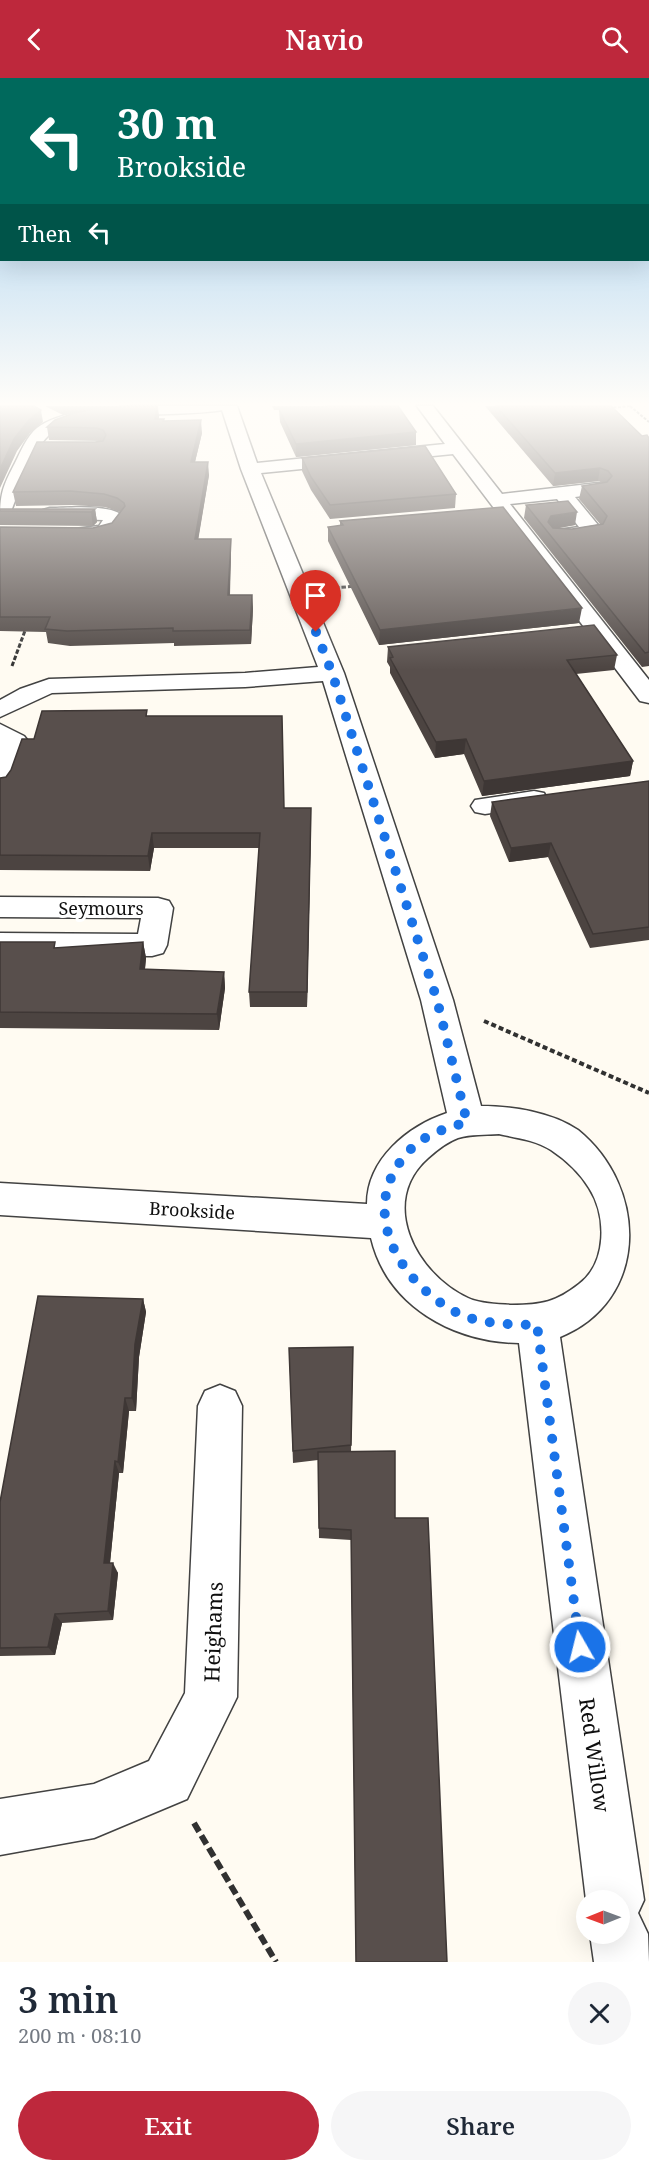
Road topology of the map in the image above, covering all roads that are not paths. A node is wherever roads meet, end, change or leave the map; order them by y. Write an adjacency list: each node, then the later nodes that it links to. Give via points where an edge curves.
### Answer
1 (10, 494): 7 (street)
2 (260, 494): 14 (street)
3 (485, 494): 6 (street)
4 (558, 494): 6 (street)
5 (563, 494): 9 (street, via 593,531)
6 (494, 508): 10 (street)
7 (0, 514): 8 (street, via 103,514 115,518 105,531 95,534)
8 (60, 533)
9 (558, 535)
10 (597, 630): 11 (street); 13 (street)
11 (573, 633)
12 (649, 655): 13 (street)
13 (621, 661): 15 (street)
14 (332, 673): 16 (street, via 245,680 49,686); 24 (street, via 437,1000)
15 (649, 696)
16 (0, 710)
17 (0, 732): 18 (street, via 15,741)
18 (4, 760): 19 (street)
19 (0, 784)
20 (555, 796): 21 (street)
21 (485, 806)
22 (0, 907): 23 (street, Seymours, via 158,908 152,945)
23 (0, 944)
24 (467, 1122): 26 (street, via 499,1120 532,1126 564,1140 591,1161); 27 (street, via 438,1131 414,1146 396,1168 386,1193)
25 (0, 1199): 27 (street, Brookside)
26 (635, 1217): 28 (street, via 606,1286 576,1311)
27 (384, 1222): 28 (street, via 396,1256 419,1287 453,1311 494,1324)
28 (537, 1325): 31 (street, Red Willow)
29 (220, 1406): 30 (street, Heighams, via 211,1697 168,1780 94,1811)
30 (0, 1827)
31 (614, 1890)
32 (620, 1944): 33 (street)
33 (623, 1962)

